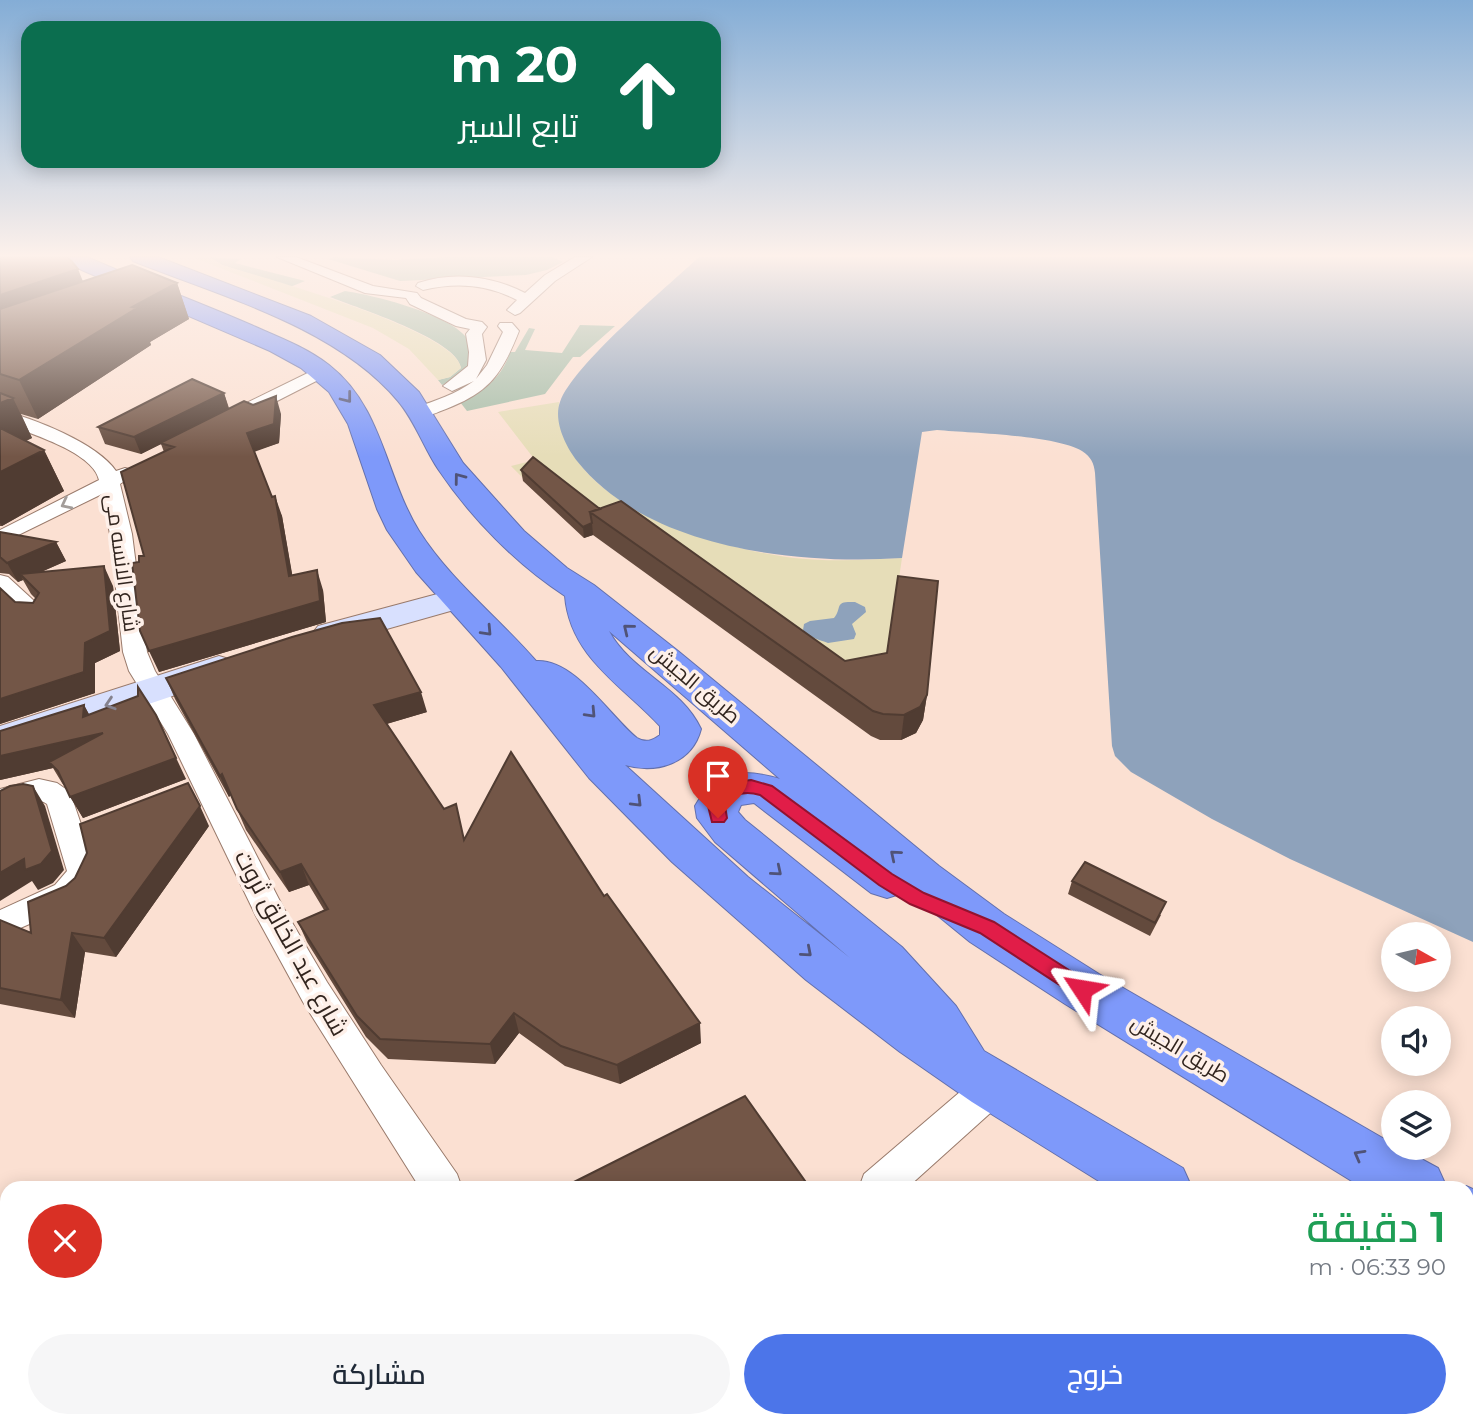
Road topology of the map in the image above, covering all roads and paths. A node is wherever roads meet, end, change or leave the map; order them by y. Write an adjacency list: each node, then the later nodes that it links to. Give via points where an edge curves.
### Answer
1 (228, 324): 9 (highway, طريق الجيش)
2 (296, 324): 10 (highway, طريق الجيش, via 321,330 371,360)
3 (465, 324): 6 (street)
4 (479, 324): 6 (street)
5 (507, 324): 7 (street, via 512,331)
6 (477, 326): 8 (street)
7 (500, 360): 8 (street); 10 (street, via 485,382 472,391)
8 (478, 361): 10 (street, via 459,383)
9 (321, 371): 12 (street); 20 (highway, طريق الجيش, one-way to 20, via 361,416 386,499 404,531)
10 (415, 405): 19 (highway, طريق الجيش, one-way to 10, via 546,568 485,509 451,467)
11 (0, 415): 13 (street, شارع الانسه مى)
12 (216, 426)
13 (57, 437): 14 (street); 16 (street, شارع الانسه مى, via 101,463)
14 (31, 448)
15 (145, 463): 16 (street)
16 (110, 482): 17 (street, one-way to 17); 25 (street, شارع الانسه مى, via 135,652)
17 (0, 538)
18 (0, 582): 21 (street)
19 (582, 592): 24 (highway, one-way to 19, via 568,691 632,753 649,756 674,745 681,735 679,723 599,648 585,618); 29 (highway, طريق الجيش, one-way to 19)
20 (456, 599): 22 (street); 24 (highway, طريق الجيش, one-way to 24)
21 (36, 615)
22 (298, 644)
23 (245, 660): 25 (street)
24 (515, 661): 30 (highway, طريق الجيش, one-way to 30, via 601,765 700,861 821,964)
25 (152, 689): 26 (street, one-way to 26); 31 (street, شارع عبد الخالق ثروت, via 181,734 194,790 368,1077)
26 (0, 740)
27 (0, 800): 28 (street, via 38,790 55,794 85,831 80,879 74,887 56,900)
28 (0, 924)
29 (987, 928): 30 (highway, one-way to 30, via 917,898 886,879 766,790 735,788 716,806 718,818 730,831 910,986); 34 (highway, طريق الجيش, one-way to 29, via 1187,1054)
30 (981, 1078): 32 (street); 33 (highway, طريق الجيش)
31 (438, 1181)
32 (885, 1181)
33 (1151, 1181)
34 (1406, 1181)

